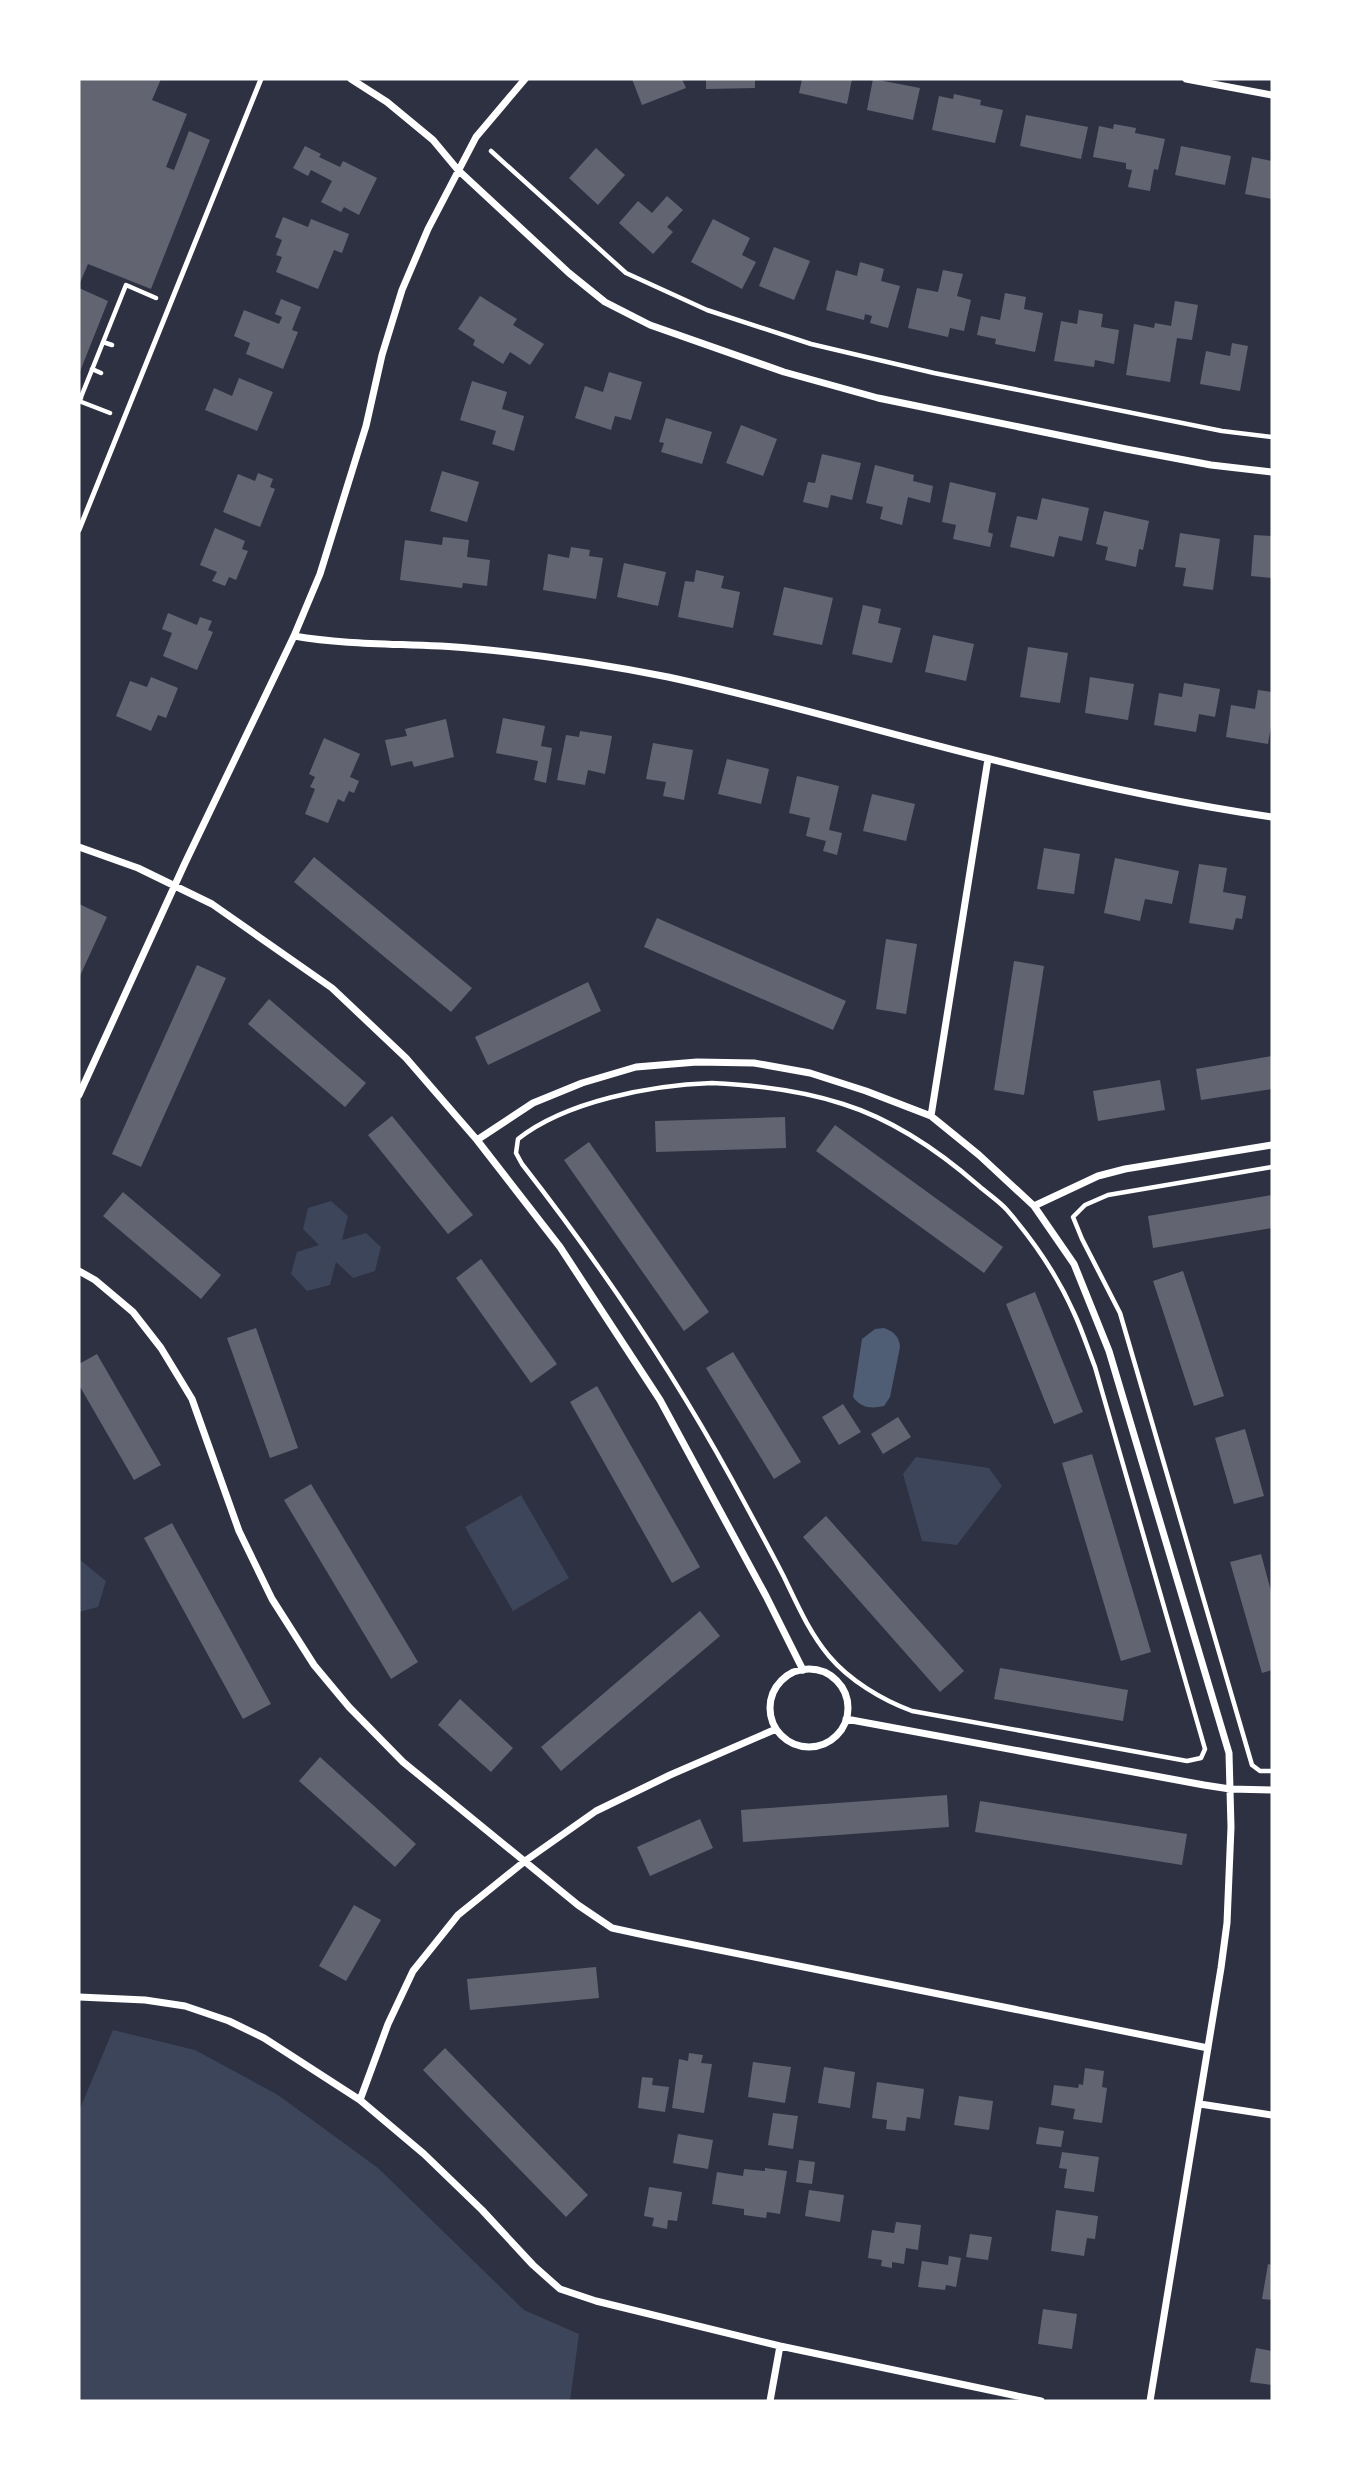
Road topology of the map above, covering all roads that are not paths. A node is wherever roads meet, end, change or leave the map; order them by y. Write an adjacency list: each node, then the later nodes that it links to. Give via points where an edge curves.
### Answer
1 (261, 79): 8 (lane)
2 (351, 79): 6 (street, via 433,140)
3 (525, 79): 6 (street, via 476,137)
4 (1186, 79): 5 (street)
5 (1272, 95)
6 (458, 170): 7 (street, via 569,273 605,302 650,325 785,372 878,398 1211,465); 9 (street, via 402,290 346,494)
7 (1272, 472)
8 (79, 530)
9 (294, 636): 10 (street, via 467,648 591,663 794,708); 13 (street)
10 (988, 759): 11 (street); 15 (street)
11 (1272, 817)
12 (79, 847): 13 (street)
13 (175, 886): 14 (street); 16 (street, via 212,904 332,988 406,1058)
14 (79, 1095)
15 (931, 1116): 16 (street, via 810,1073 754,1063 697,1062 636,1067 582,1083 533,1103); 18 (street)
16 (477, 1140): 20 (street, via 560,1247 660,1400)
17 (1272, 1145): 18 (street, via 1125,1169 1098,1176)
18 (1034, 1206): 23 (street, via 1074,1264 1109,1351 1229,1753)
19 (79, 1271): 25 (street, via 134,1312 180,1378 192,1399 244,1542 272,1599 314,1665 403,1762)
20 (803, 1670): 21 (street, via 819,1670 839,1683 848,1707); 22 (street, via 786,1676 772,1696 771,1717)
21 (846, 1719): 22 (street, via 834,1738 816,1746 792,1743); 23 (street)
22 (776, 1729): 25 (street, via 596,1811)
23 (1230, 1789): 24 (street); 27 (street, via 1227,1923)
24 (1272, 1790)
25 (525, 1861): 27 (street, via 612,1928); 28 (street, via 458,1915 412,1971)
26 (79, 1997): 28 (street, via 185,2006 229,2021 264,2038)
27 (1208, 2048): 29 (street)
28 (360, 2100): 31 (street, via 424,2154 560,2289)
29 (1200, 2104): 30 (street); 34 (street)
30 (1272, 2115)
31 (780, 2346): 32 (street); 33 (street)
32 (770, 2401)
33 (1041, 2401)
34 (1150, 2401)

